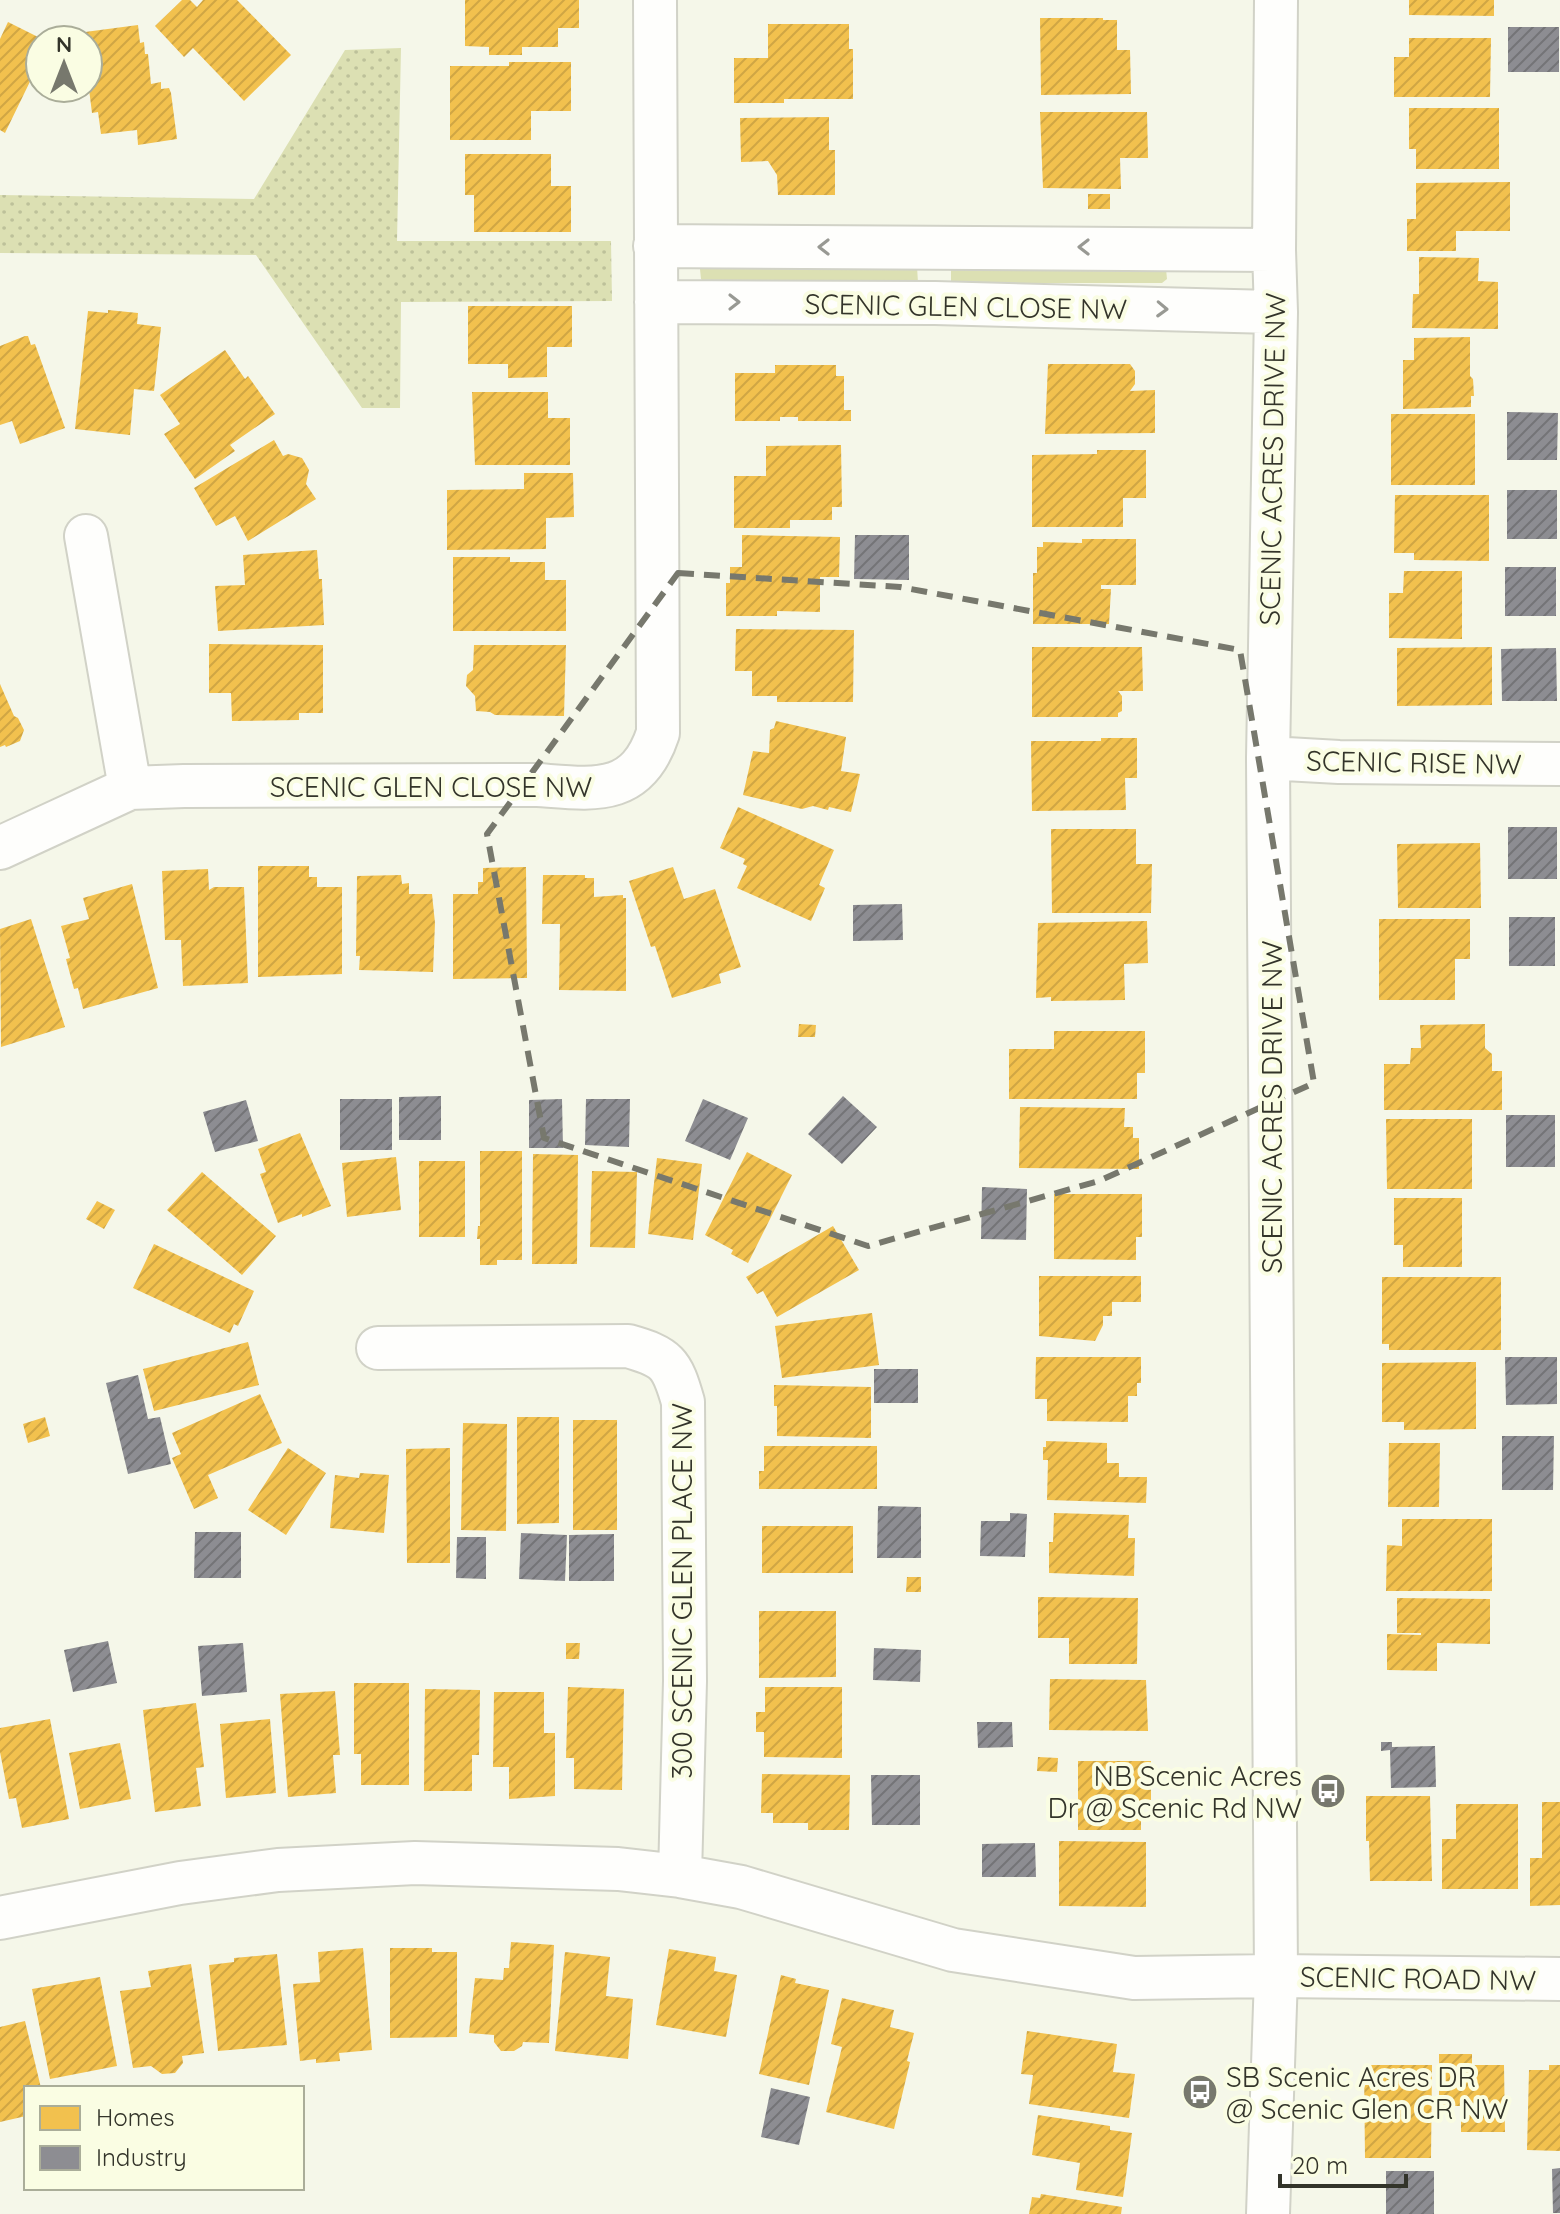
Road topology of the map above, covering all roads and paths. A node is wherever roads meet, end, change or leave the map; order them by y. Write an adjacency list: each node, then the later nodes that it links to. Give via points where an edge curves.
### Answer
1 (655, 0): 3 (street, SCENIC GLEN CLOSE NW)
2 (1276, 0): 4 (street, SCENIC ACRES DRIVE NW)
3 (655, 246): 4 (street, SCENIC GLEN CLOSE NW, one-way to 3); 5 (street, SCENIC GLEN CLOSE NW)
4 (1274, 250): 6 (street, SCENIC ACRES DRIVE NW)
5 (656, 302): 6 (street, SCENIC GLEN CLOSE NW, one-way to 6); 10 (street, SCENIC GLEN CLOSE NW, via 658,733 640,768 617,783 590,788)
6 (1276, 312): 8 (street, SCENIC ACRES DRIVE NW)
7 (86, 536): 10 (street)
8 (1268, 758): 9 (street, SCENIC RISE NW); 15 (street, SCENIC ACRES DRIVE NW)
9 (1560, 764)
10 (130, 788): 11 (street, SCENIC GLEN CLOSE NW)
11 (0, 848)
12 (378, 1348): 13 (street, 300 SCENIC GLEN PLACE NW, via 628,1346 658,1355 675,1375 683,1402 685,1566)
13 (680, 1876): 14 (street, SCENIC ROAD NW, via 415,1863 278,1870); 15 (street, SCENIC ROAD NW, via 741,1887 953,1950 1134,1978)
14 (0, 1918)
15 (1276, 1976): 16 (street, SCENIC ROAD NW); 17 (street, SCENIC ACRES DRIVE NW)
16 (1560, 1979)
17 (1268, 2214)

